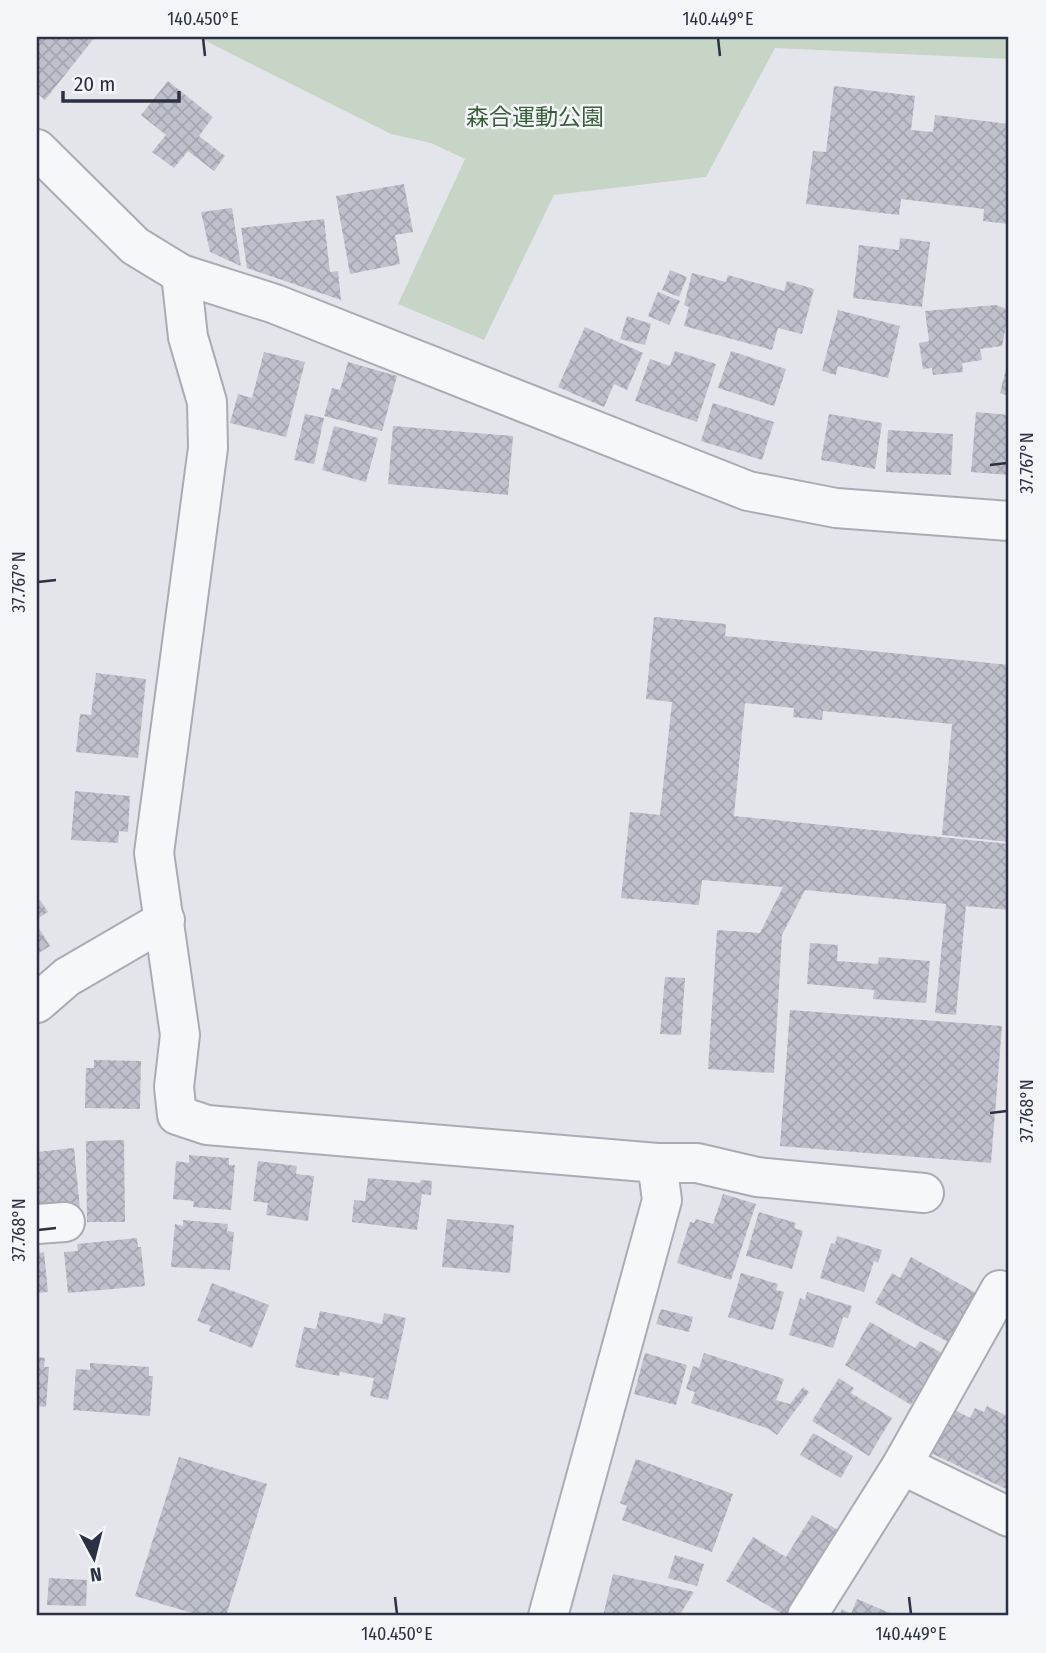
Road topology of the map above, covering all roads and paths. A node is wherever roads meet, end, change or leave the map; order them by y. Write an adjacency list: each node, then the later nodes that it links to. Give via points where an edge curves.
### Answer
1 (37, 149): 2 (street, via 135,246)
2 (181, 274): 3 (street, via 275,304 748,491 836,508); 4 (street, via 188,337 206,402 208,447 154,853)
3 (1009, 521)
4 (165, 920): 5 (street, via 67,977); 6 (street, via 180,1035 174,1087 177,1115 207,1125)
5 (37, 1003)
6 (657, 1163): 7 (street, via 697,1163 757,1177); 11 (street, via 662,1200)
7 (924, 1193)
8 (1000, 1290): 9 (street)
9 (902, 1465): 10 (street); 12 (street)
10 (1009, 1517)
11 (548, 1616)
12 (807, 1616)

